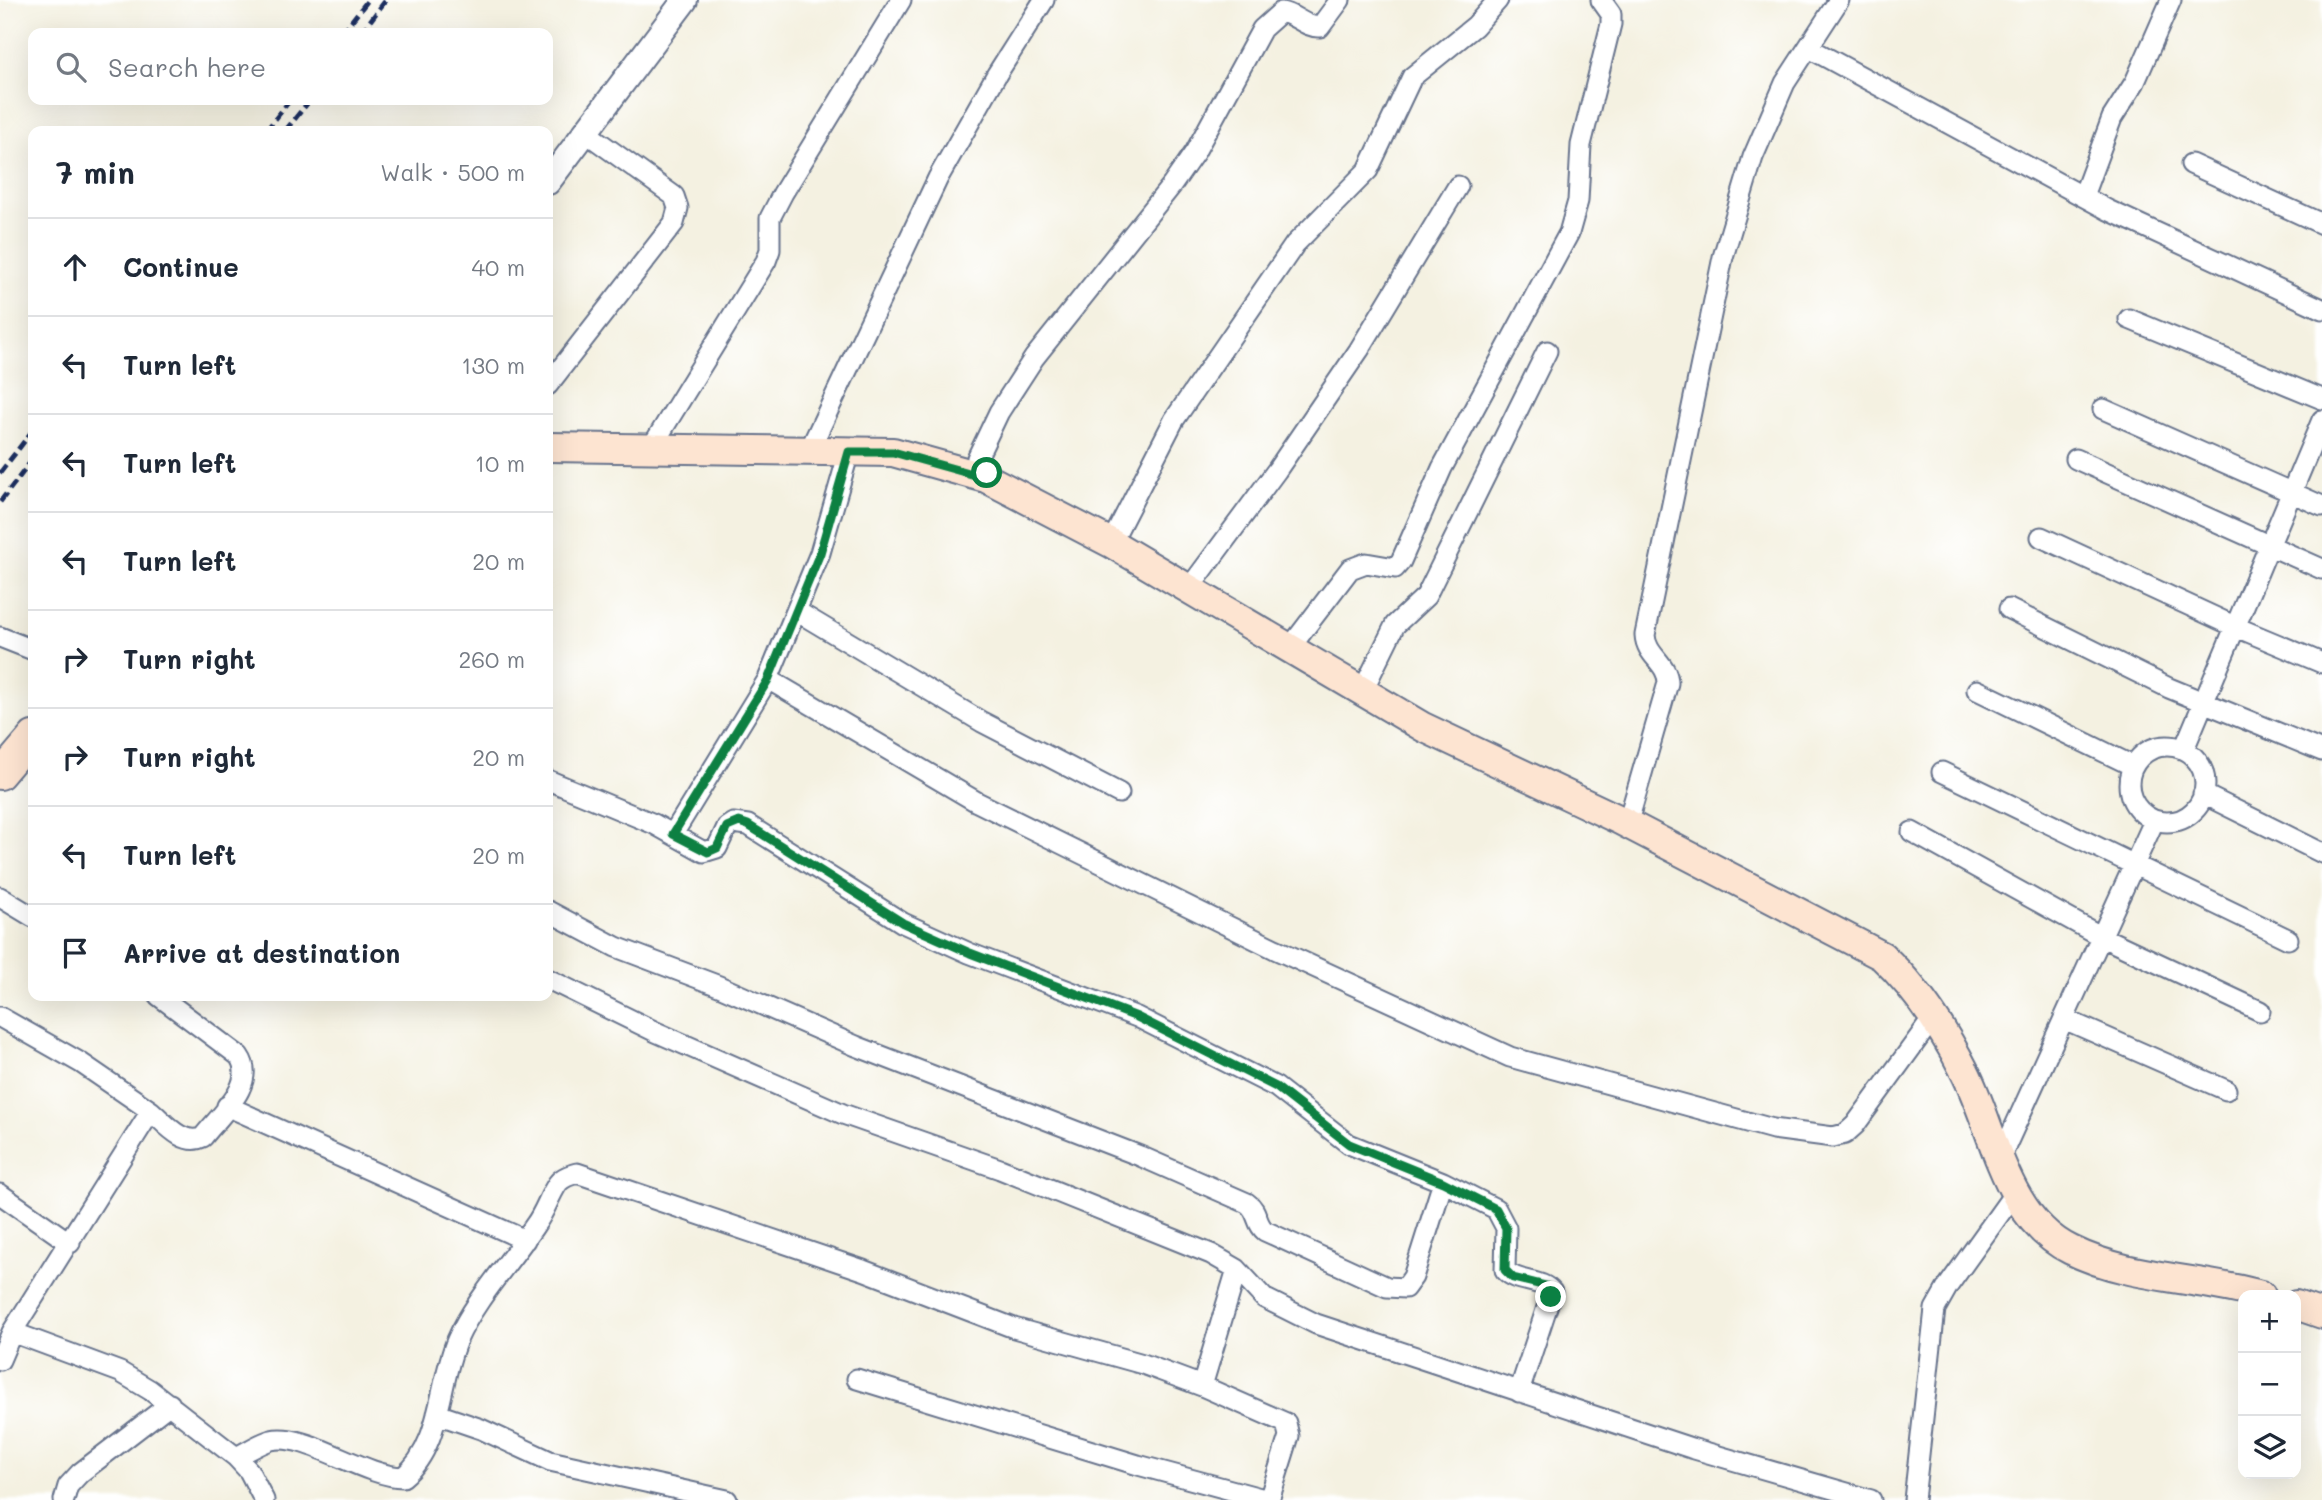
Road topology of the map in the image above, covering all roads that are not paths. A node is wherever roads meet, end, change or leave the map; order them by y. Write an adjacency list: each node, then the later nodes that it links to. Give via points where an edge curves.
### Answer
1 (685, 0): 10 (street)
2 (901, 0): 24 (street, via 778,201 770,218 770,250 761,270)
3 (1044, 0): 25 (street, via 938,178)
4 (1340, 0): 28 (street, via 1320,27 1281,12 1262,29 1195,152 1034,358 999,412 977,458 987,469)
5 (1498, 0): 32 (street, via 1475,26 1412,77 1368,170 1295,244 1174,420)
6 (1601, 0): 41 (street, via 1611,13 1611,24 1581,145 1578,201 1569,233 1442,468 1401,561 1395,568 1366,564 1350,569)
7 (1839, 0): 9 (street)
8 (2171, 0): 14 (street, via 2135,82 2112,118)
9 (1809, 48): 14 (street); 57 (street, via 1785,83 1753,157 1723,257 1645,635 1648,651 1665,668 1668,683)
10 (585, 132): 12 (street); 19 (street, via 674,196 678,208 674,223)
11 (2191, 164): 15 (street)
12 (553, 175)
13 (1458, 186): 35 (street, via 1359,350)
14 (2082, 196): 16 (street)
15 (2322, 224)
16 (2322, 309)
17 (2129, 319): 20 (street)
18 (1547, 351): 45 (street, via 1426,596 1395,625)
19 (553, 379)
20 (2322, 399)
21 (2103, 409): 29 (street)
22 (2322, 420): 29 (street)
23 (553, 447): 24 (main road)
24 (651, 448): 25 (main road)
25 (808, 451): 26 (main road)
26 (849, 452): 28 (main road, via 893,452); 37 (street)
27 (2076, 458): 33 (street)
28 (986, 478): 32 (main road)
29 (2292, 492): 30 (street); 33 (street)
30 (2322, 506)
31 (2041, 537): 38 (street)
32 (1111, 543): 35 (main road)
33 (2269, 547): 34 (street); 38 (street)
34 (2322, 569)
35 (1188, 590): 41 (main road)
36 (2008, 609): 46 (street)
37 (798, 612): 43 (street); 54 (street, via 982,722)
38 (2236, 627): 42 (street); 46 (street)
39 (0, 636): 40 (street)
40 (28, 648)
41 (1289, 649): 45 (main road)
42 (2322, 663)
43 (768, 680): 59 (street); 71 (street, via 965,795 1080,853 1426,1020 1548,1070 1773,1129 1833,1137 1855,1125)
44 (1977, 690): 50 (street)
45 (1362, 692): 57 (main road, via 1423,727)
46 (2203, 703): 48 (street); 49 (street)
47 (28, 742): 52 (main road)
48 (2184, 749): 50 (street, via 2154,749); 55 (street, via 2200,764 2205,776)
49 (2322, 751)
50 (2133, 766): 56 (street, via 2130,795)
51 (1942, 772): 61 (street)
52 (0, 775)
53 (553, 782): 59 (street)
54 (1119, 793)
55 (2203, 794): 56 (street, via 2192,812 2181,819); 60 (street)
56 (2154, 821): 61 (street)
57 (1627, 825): 71 (main road, via 1882,956 1905,977)
58 (1912, 832): 65 (street)
59 (673, 834): 77 (street, via 708,852 717,848 727,827 739,822 748,825 903,923 1137,1017 1276,1087 1349,1144)
60 (2322, 853)
61 (2135, 866): 65 (street); 66 (street)
62 (0, 897): 63 (street)
63 (28, 914)
64 (553, 914): 77 (street, via 617,947 1247,1203 1257,1212 1265,1231 1387,1287 1405,1288 1413,1276)
65 (2102, 937): 69 (street); 72 (street)
66 (2288, 939)
67 (553, 981): 82 (street, via 843,1114 1024,1179 1211,1254)
68 (166, 1001): 74 (street, via 246,1066 242,1087)
69 (2260, 1011)
70 (0, 1017): 75 (street, via 91,1069)
71 (1933, 1018): 76 (main road, via 1965,1071)
72 (2064, 1019): 73 (street); 76 (street)
73 (2226, 1090)
74 (227, 1106): 75 (street, via 197,1140 180,1136); 80 (street)
75 (151, 1111): 81 (street)
76 (1999, 1161): 78 (main road)
77 (1443, 1182): 90 (street, via 1500,1213 1506,1228 1505,1270 1509,1275 1551,1289)
78 (2016, 1191): 83 (main road, via 2046,1233 2070,1250 2112,1265); 99 (street, via 1935,1309)
79 (0, 1194): 81 (street)
80 (525, 1240): 89 (street, via 563,1178 589,1175 1002,1324 1143,1364); 92 (street, via 462,1330)
81 (70, 1243): 86 (street)
82 (1237, 1269): 89 (street); 90 (street, via 1264,1298 1316,1324)
83 (2238, 1290)
84 (2301, 1307): 85 (main road)
85 (2322, 1314)
86 (12, 1332): 87 (street); 91 (street, via 120,1373)
87 (0, 1360)
88 (857, 1379): 97 (street)
89 (1202, 1386): 97 (street, via 1286,1423 1289,1436)
90 (1519, 1392): 98 (street)
91 (170, 1404): 93 (street); 94 (street, via 80,1473 68,1486)
92 (437, 1414): 93 (street, via 422,1456 403,1477 384,1477 298,1442 272,1440); 96 (street, via 550,1461)
93 (236, 1457): 95 (street)
94 (64, 1500)
95 (264, 1500)
96 (727, 1500)
97 (1269, 1500)
98 (1871, 1500)
99 (1914, 1500)

